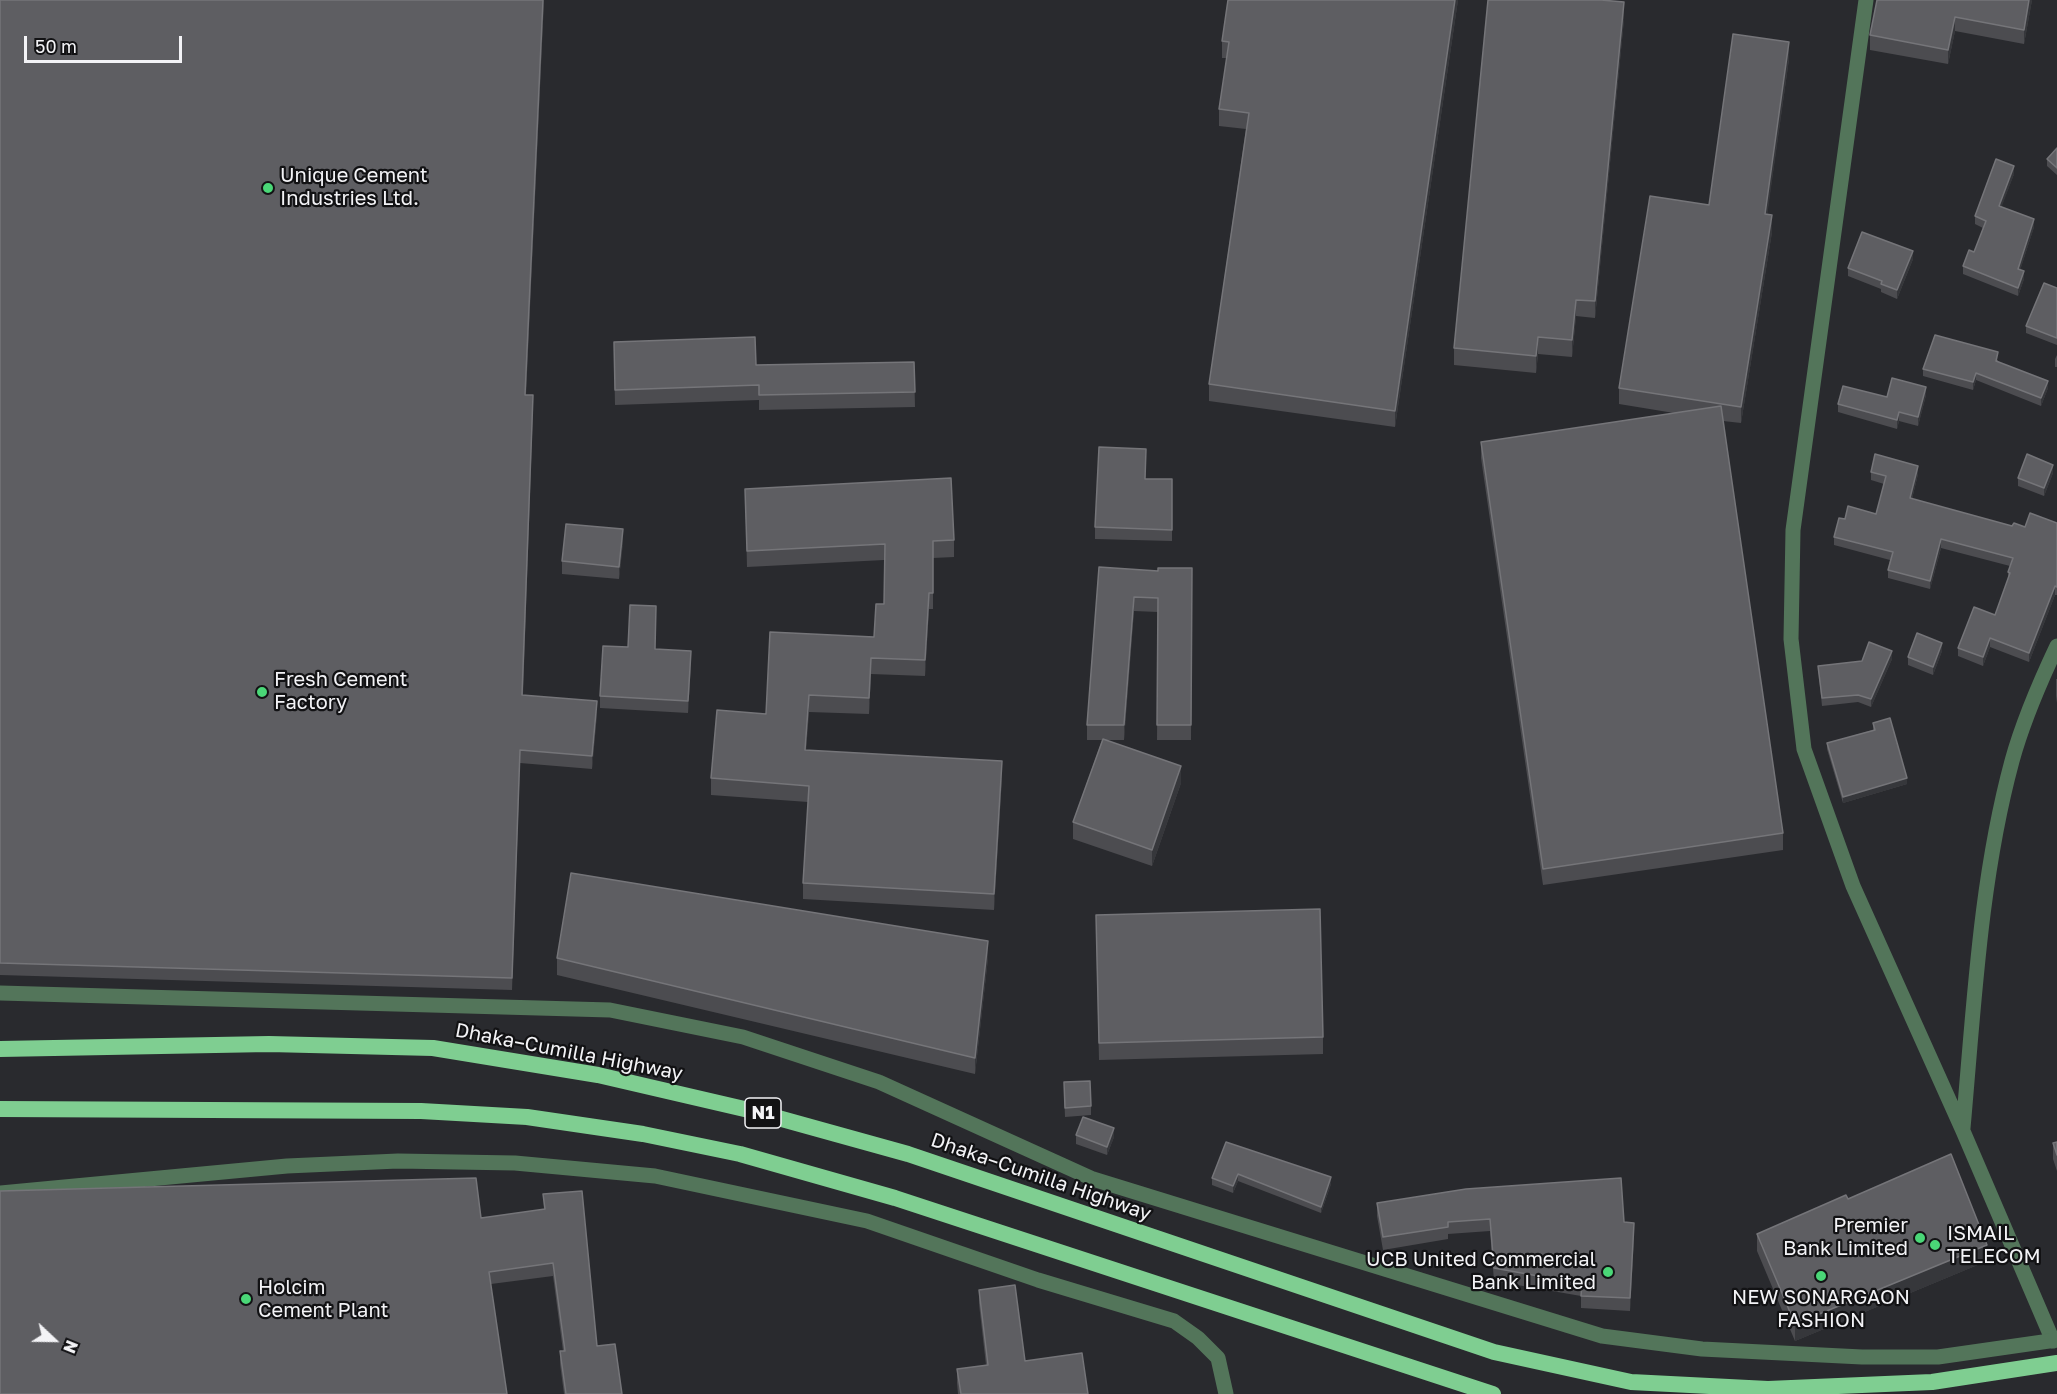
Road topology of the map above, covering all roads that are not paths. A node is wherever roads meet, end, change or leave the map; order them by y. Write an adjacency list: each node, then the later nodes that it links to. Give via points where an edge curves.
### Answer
1 (1866, 0): 6 (street, via 1793,530 1791,639 1804,749 1853,886)
2 (2057, 645): 6 (street, via 2012,760 1989,869)
3 (0, 993): 8 (street, via 610,1010 743,1037 879,1082 1093,1179 1602,1336 1702,1349 1873,1357 1938,1357)
4 (0, 1049): 9 (highway, Dhaka–Cumilla Highway / N1, via 269,1044 433,1048 598,1075 753,1111 908,1154 1494,1352 1631,1382 1768,1389 1932,1382)
5 (0, 1109): 11 (highway, N1, via 421,1111 527,1117 643,1134 740,1154 895,1198)
6 (1963, 1131): 8 (street)
7 (0, 1192): 10 (street, via 287,1166 398,1161 514,1163 655,1176 867,1221 1038,1280 1174,1321 1218,1358)
8 (2055, 1341)
9 (2057, 1363)
10 (1226, 1394)
11 (1493, 1394)

